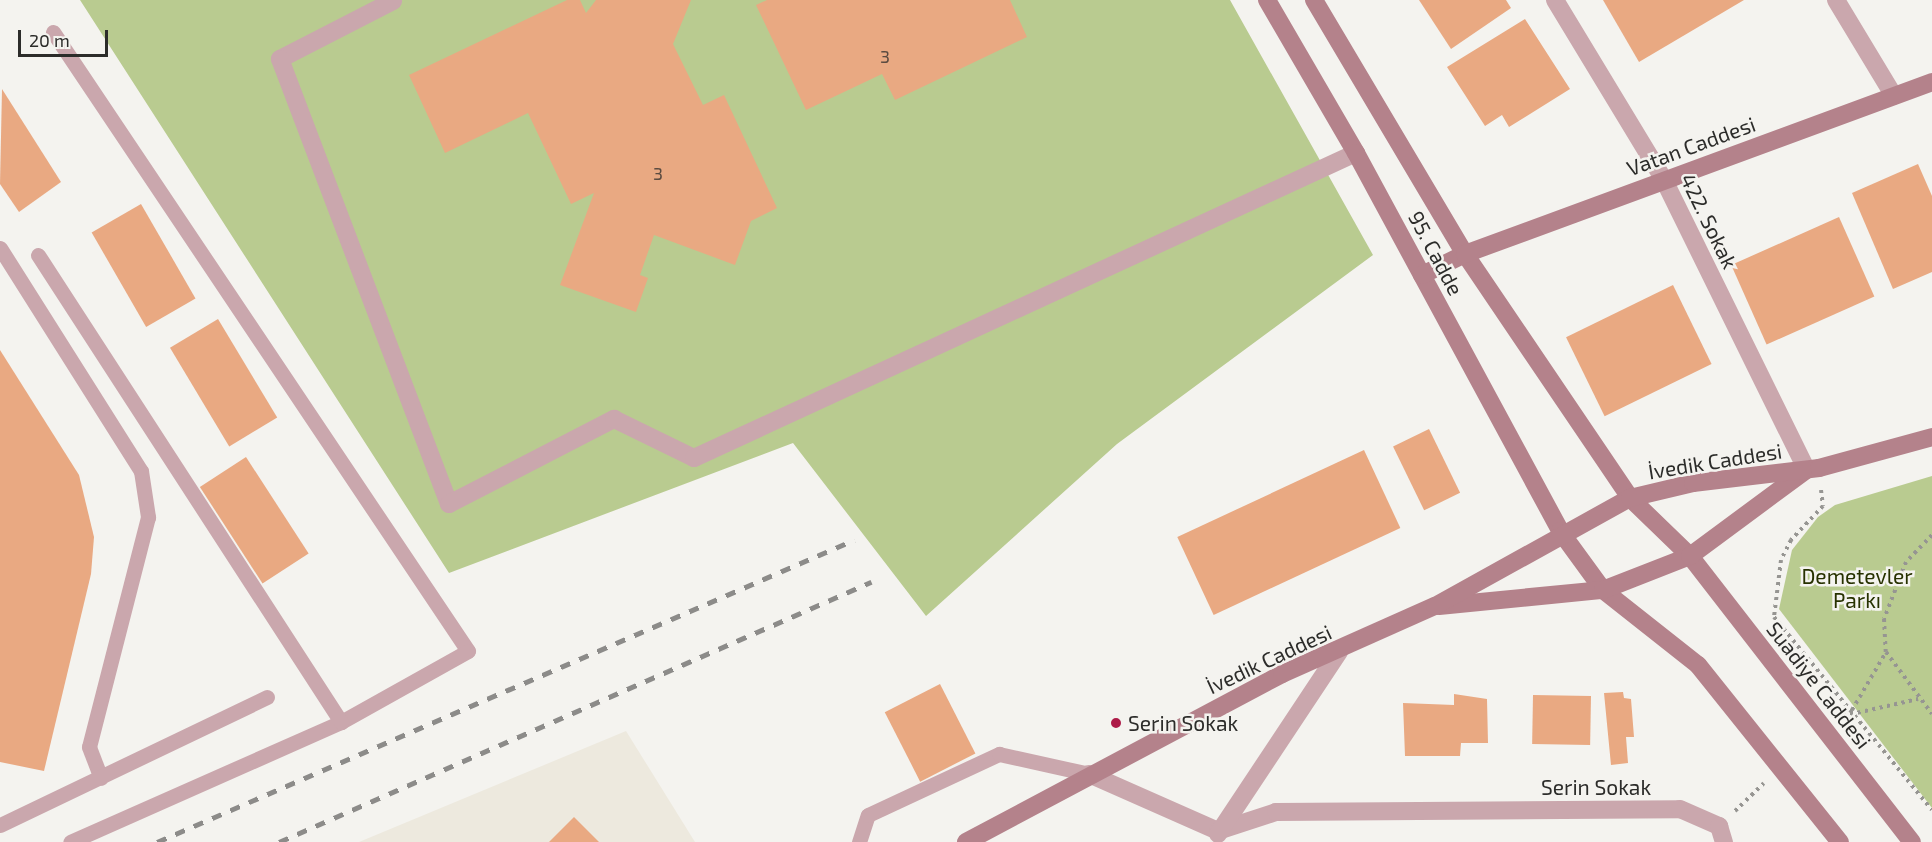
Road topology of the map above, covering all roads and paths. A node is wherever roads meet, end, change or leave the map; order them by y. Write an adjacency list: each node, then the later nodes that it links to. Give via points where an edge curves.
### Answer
1 (1267, 0): 9 (main road, 95. Cadde)
2 (1314, 0): 12 (main road, 95. Cadde)
3 (1555, 0): 10 (street, 422. Sokak)
4 (1836, 0): 8 (street)
5 (393, 1): 9 (street, via 280,59 449,504 614,419 694,458)
6 (52, 32): 29 (lane, via 468,651)
7 (1932, 82): 8 (main road, Vatan Caddesi)
8 (1894, 96): 10 (main road, Vatan Caddesi)
9 (1356, 153): 14 (main road, 95. Cadde)
10 (1664, 180): 12 (main road, Vatan Caddesi); 16 (street, 422. Sokak)
11 (0, 248): 33 (lane, via 141,471 148,517 89,747)
12 (1465, 254): 14 (main road, Vatan Caddesi); 17 (main road, 95. Cadde)
13 (38, 255): 29 (lane)
14 (1422, 275): 18 (main road, 95. Cadde)
15 (1932, 437): 16 (main road, İvedik Caddesi)
16 (1813, 469): 17 (main road, İvedik Caddesi, via 1693,483); 20 (main road, İvedik Caddesi); 27 (path, via 1823,506 1791,540 1781,560 1774,617)
17 (1630, 498): 18 (main road, İvedik Caddesi); 20 (main road, İvedik Caddesi)
18 (1560, 531): 21 (main road); 22 (main road, İvedik Caddesi)
19 (1932, 535): 24 (path, via 1906,562 1884,619)
20 (1690, 556): 21 (main road, İvedik Caddesi); 30 (main road, Suadiye Caddesi)
21 (1604, 590): 22 (main road, İvedik Caddesi); 31 (main road, via 1698,665)
22 (1435, 606): 23 (main road, İvedik Caddesi)
23 (1339, 652): 32 (main road, İvedik Caddesi); 37 (street)
24 (1886, 652): 26 (path); 27 (path)
25 (267, 697): 33 (lane)
26 (1918, 699): 27 (path); 28 (path)
27 (1852, 710): 30 (path); 34 (path)
28 (1932, 714)
29 (341, 722): 38 (lane)
30 (1825, 728): 42 (main road, Suadiye Caddesi)
31 (1781, 767): 36 (path); 41 (main road)
32 (1089, 774): 37 (street); 39 (lane, via 999,754 868,815); 40 (main road, İvedik Caddesi)
33 (101, 778): 35 (lane)
34 (1932, 810)
35 (0, 825)
36 (1722, 834): 37 (street, Serin Sokak, via 1680,809 1288,812)
37 (1219, 836)
38 (70, 842)
39 (859, 842)
40 (966, 842)
41 (1840, 842)
42 (1912, 842)

